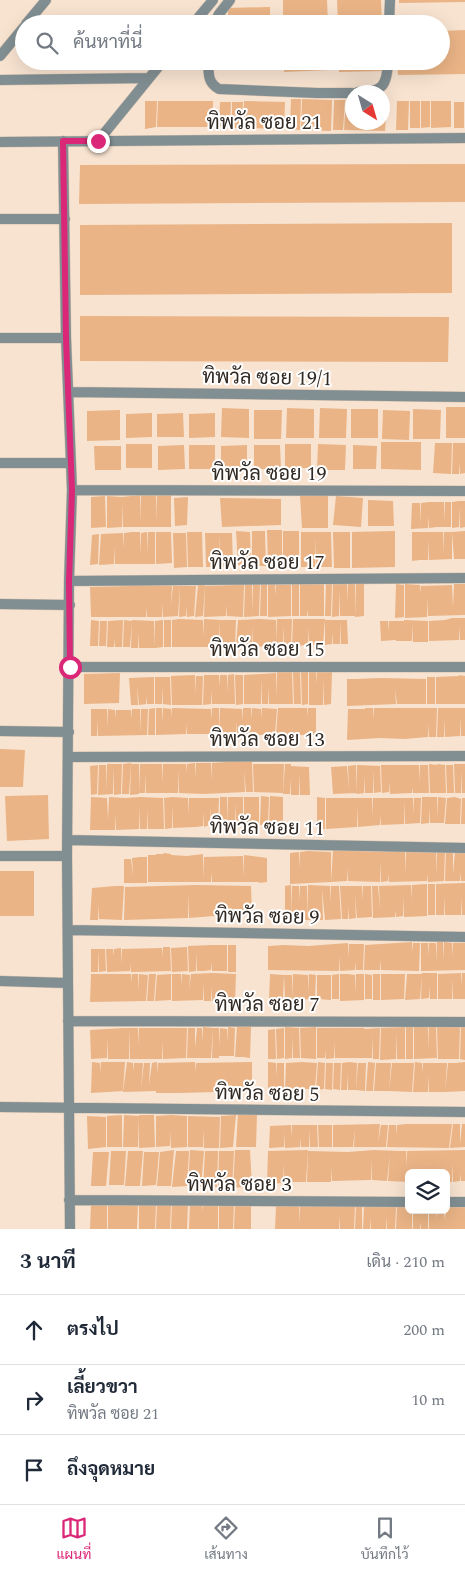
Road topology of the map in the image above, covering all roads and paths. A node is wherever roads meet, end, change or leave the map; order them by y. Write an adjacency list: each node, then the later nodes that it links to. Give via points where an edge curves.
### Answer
1 (46, 0): 5 (street)
2 (212, 0): 6 (street)
3 (230, 0): 7 (street)
4 (390, 0): 8 (street)
5 (34, 15)
6 (200, 15)
7 (218, 15)
8 (389, 15)
9 (15, 38): 10 (street)
10 (0, 56)
11 (156, 70): 14 (street)
12 (208, 70): 17 (street, via 209,80 219,89)
13 (388, 70): 16 (street)
14 (149, 78): 15 (street); 20 (street)
15 (0, 80)
16 (384, 85)
17 (345, 93)
18 (465, 138): 20 (street, ทิพวัล ซอย 21)
19 (63, 141): 20 (street, ทิพวัล ซอย 21); 21 (street, ทิพวัล ซอย 21); 23 (street)
20 (98, 141)
21 (0, 142)
22 (0, 219): 23 (street)
23 (65, 219): 25 (street)
24 (0, 338): 25 (street)
25 (66, 338): 26 (street)
26 (68, 392): 27 (street, ทิพวัล ซอย 19/1); 29 (street)
27 (465, 397)
28 (0, 463): 29 (street)
29 (71, 463): 30 (street)
30 (72, 490): 31 (street, ทิพวัล ซอย 19); 33 (street)
31 (465, 491)
32 (465, 578): 33 (street, ทิพวัล ซอย 17)
33 (69, 581): 35 (street)
34 (0, 604): 35 (street)
35 (70, 605): 36 (street)
36 (70, 667): 37 (street, ทิพวัล ซอย 15); 39 (street)
37 (465, 667)
38 (0, 731): 39 (street)
39 (69, 732): 41 (street)
40 (465, 756): 41 (street, ทิพวัล ซอย 13)
41 (68, 757): 42 (street)
42 (68, 840): 43 (street, ทิพวัล ซอย 11); 45 (street)
43 (465, 848)
44 (0, 856): 45 (street)
45 (67, 856): 46 (street)
46 (68, 930): 47 (street, ทิพวัล ซอย 9); 49 (street)
47 (465, 936)
48 (0, 981): 49 (street)
49 (67, 983): 50 (street)
50 (68, 1021): 51 (street, ทิพวัล ซอย 7); 53 (street)
51 (465, 1022)
52 (0, 1107): 53 (street, ทิพวัล ซอย 5)
53 (69, 1108): 54 (street, ทิพวัล ซอย 5); 55 (street)
54 (465, 1112)
55 (70, 1200): 56 (street, ทิพวัล ซอย 3); 59 (street)
56 (405, 1202)
57 (450, 1202): 58 (street)
58 (465, 1202)
59 (70, 1229)

